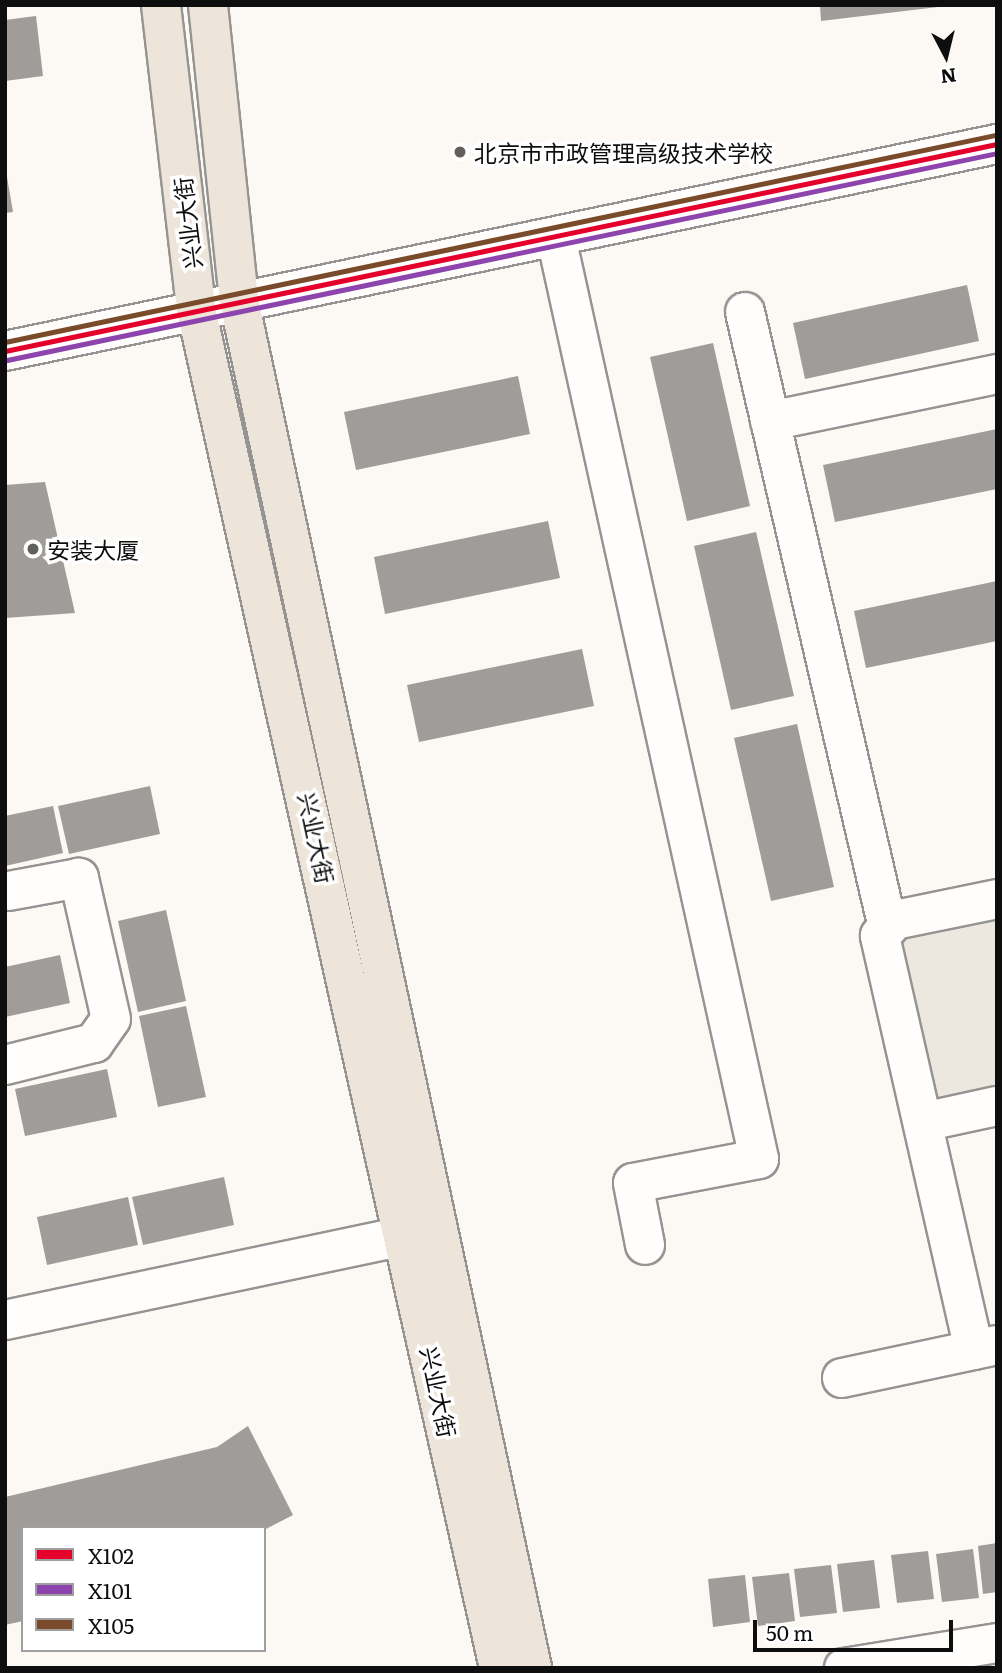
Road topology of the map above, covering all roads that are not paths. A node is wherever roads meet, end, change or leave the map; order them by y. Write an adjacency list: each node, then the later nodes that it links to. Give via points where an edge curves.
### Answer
1 (161, 5): 6 (main road, 兴业大街)
2 (208, 5): 5 (main road, 兴业大街)
3 (997, 144): 4 (street)
4 (556, 237): 5 (street); 18 (street, via 759,1159 633,1183)
5 (239, 301): 6 (street); 17 (main road, 兴业大街)
6 (197, 309): 8 (street); 17 (main road, 兴业大街)
7 (745, 312): 10 (street)
8 (5, 351)
9 (997, 374): 10 (street)
10 (770, 421): 13 (street)
11 (9, 891): 14 (street, via 79,878 111,1019 94,1043)
12 (997, 899): 13 (street, via 895,920)
13 (888, 929): 16 (street, via 880,936)
14 (5, 1065)
15 (997, 1106): 16 (street)
16 (923, 1122): 20 (street)
17 (421, 1232): 19 (street); 23 (main road, 兴业大街); 24 (main road, 兴业大街)
18 (645, 1245)
19 (5, 1320)
20 (986, 1347): 21 (street)
21 (842, 1378)
22 (997, 1643): 25 (street)
23 (499, 1668)
24 (532, 1668)
25 (844, 1668)

